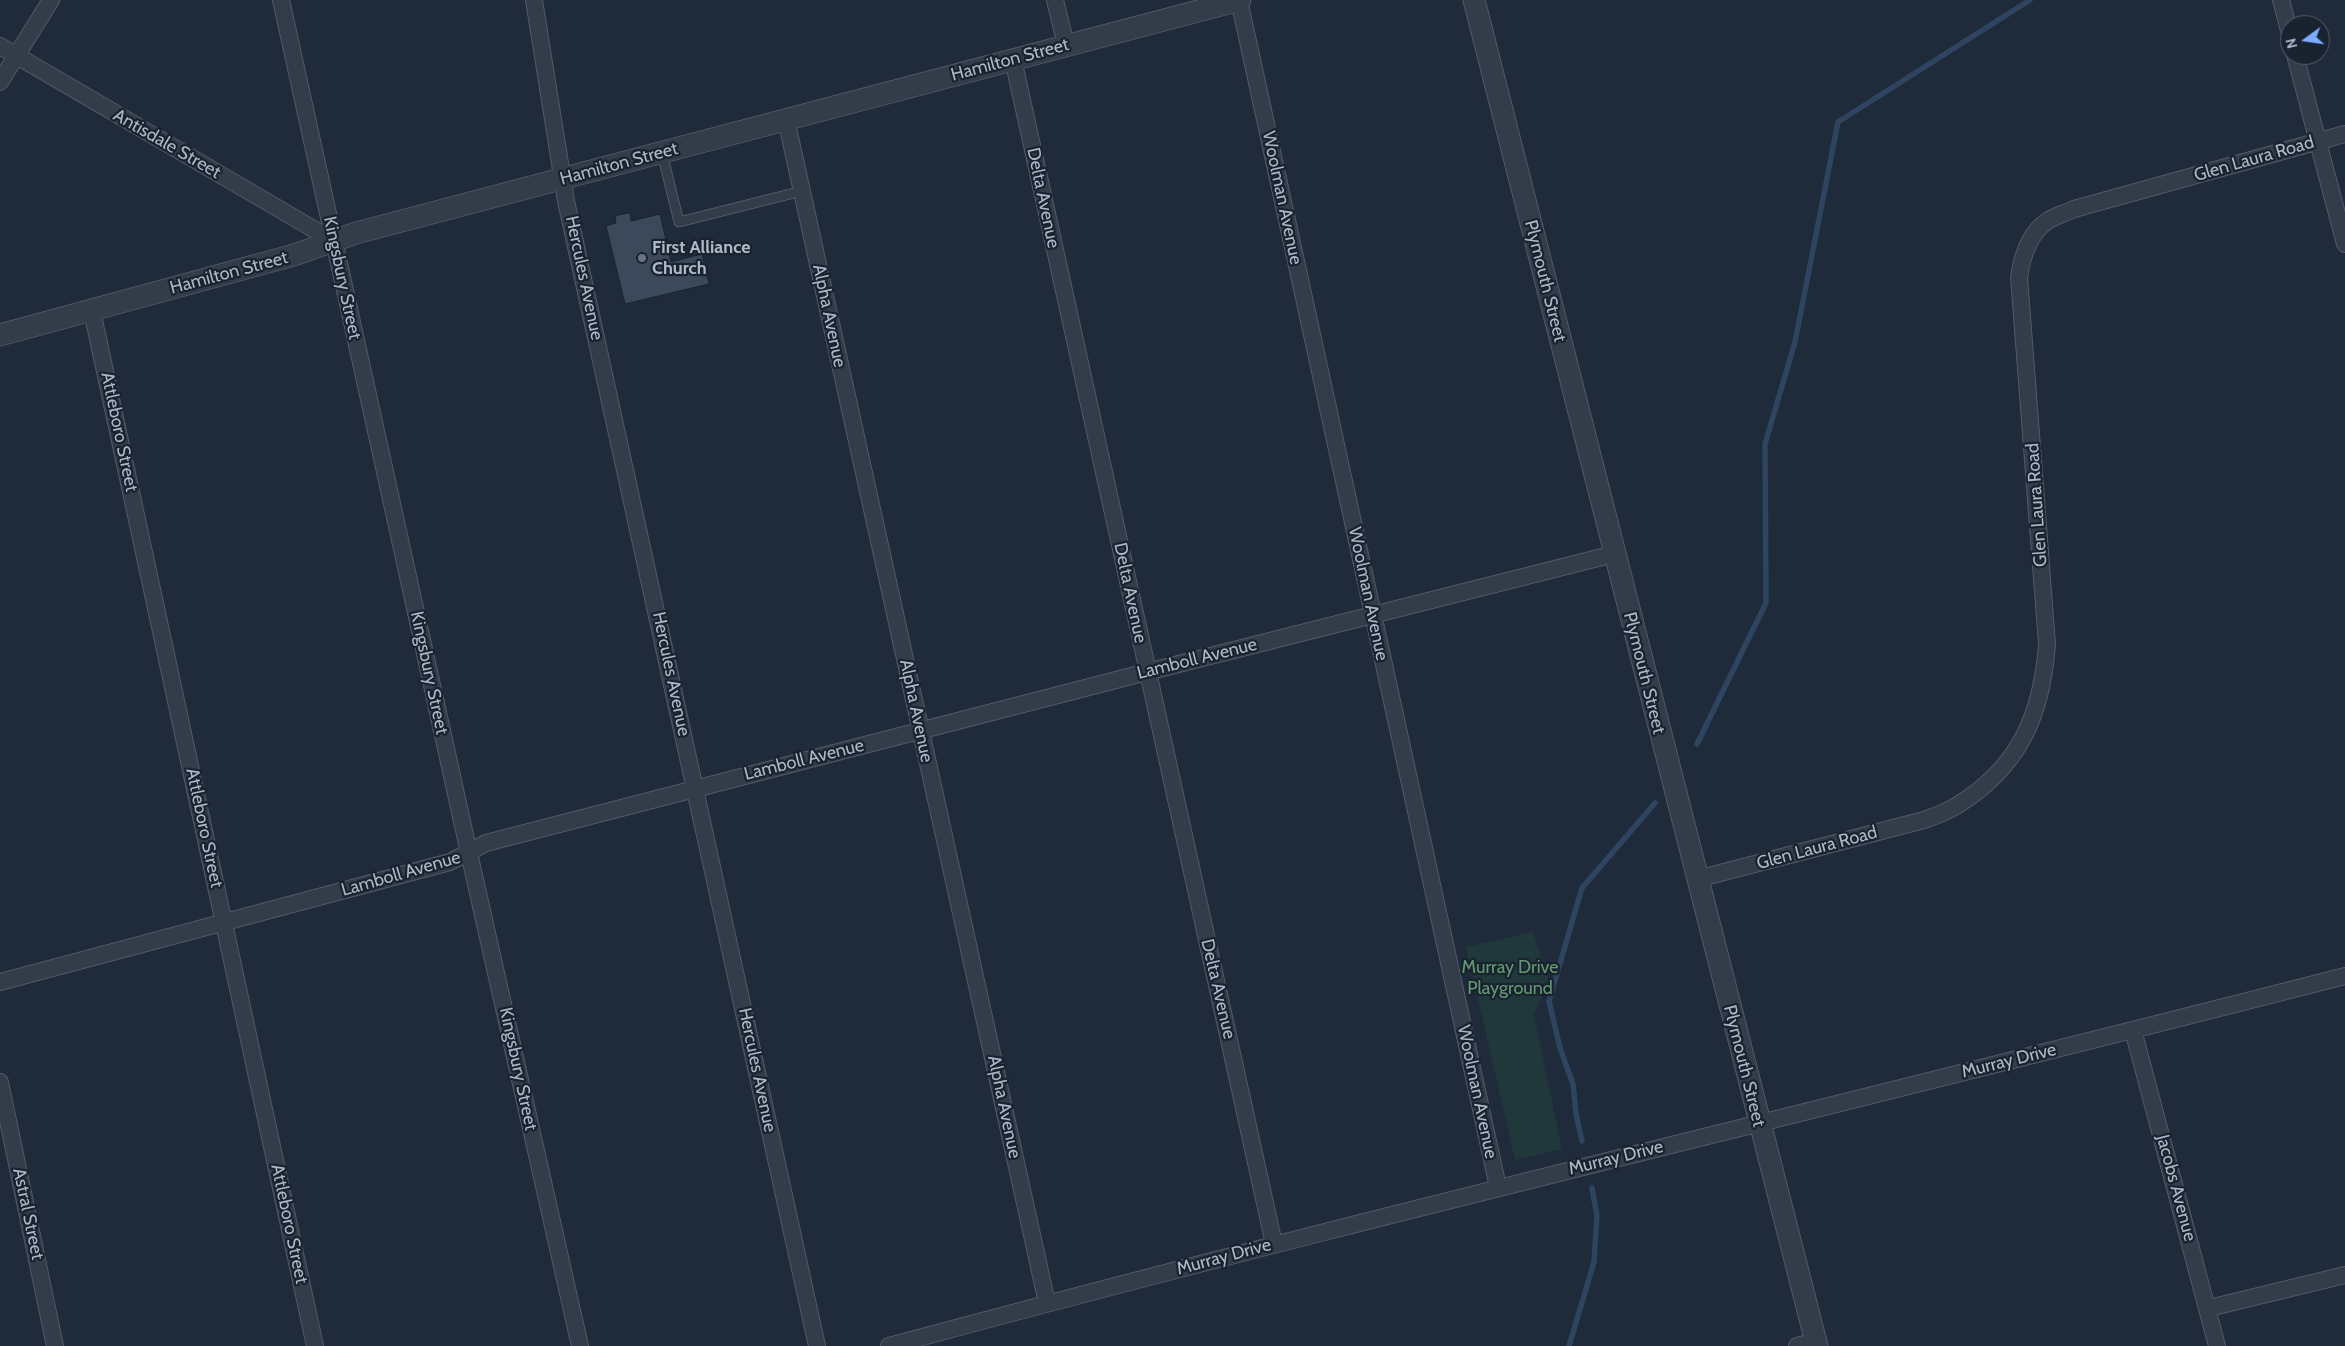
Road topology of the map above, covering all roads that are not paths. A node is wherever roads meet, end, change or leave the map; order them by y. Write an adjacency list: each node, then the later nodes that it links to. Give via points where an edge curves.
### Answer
1 (51, 0): 11 (street)
2 (282, 0): 21 (street, Kingsbury Street)
3 (534, 0): 19 (street, Hercules Avenue)
4 (1055, 0): 9 (street)
5 (1240, 0): 9 (street, Hamilton Street); 26 (street, Woolman Avenue)
6 (1474, 0): 25 (street, Plymouth Street)
7 (2281, 0): 8 (street)
8 (2285, 15)
9 (1066, 45): 12 (street, Hamilton Street)
10 (0, 46): 11 (street, Antisdale Street)
11 (16, 55): 14 (street); 21 (street, Antisdale Street)
12 (1013, 59): 15 (street, Hamilton Street); 27 (street, Delta Avenue)
13 (2299, 65): 17 (street)
14 (0, 82)
15 (786, 119): 18 (street, Hamilton Street); 20 (street, Alpha Avenue)
16 (2345, 134): 17 (street, Glen Laura Road)
17 (2318, 141): 22 (street); 31 (street, Glen Laura Road, via 2074,209 2048,220 2030,243 2019,277 2047,644 2045,676 2036,713 2003,768 1955,807 1924,820)
18 (662, 152): 19 (street, Hamilton Street); 20 (lane, via 679,222)
19 (563, 178): 21 (street, Hamilton Street); 29 (street, Hercules Avenue)
20 (802, 191): 28 (street, Alpha Avenue)
21 (334, 241): 23 (street, Hamilton Street); 30 (street, Kingsbury Street)
22 (2345, 244)
23 (92, 311): 24 (street, Hamilton Street); 32 (street, Attleboro Street)
24 (0, 335)
25 (1614, 554): 26 (street, Lamboll Avenue); 31 (street, Plymouth Street)
26 (1373, 615): 27 (street, Lamboll Avenue); 38 (street, Woolman Avenue)
27 (1147, 672): 28 (street, Lamboll Avenue); 39 (street, Delta Avenue)
28 (921, 730): 29 (street, Lamboll Avenue); 41 (street, Alpha Avenue)
29 (696, 788): 30 (street, Lamboll Avenue, via 486,843); 47 (street, Hercules Avenue)
30 (469, 853): 32 (street, Lamboll Avenue, via 450,862); 46 (street, Kingsbury Street)
31 (1697, 879): 37 (street, Plymouth Street)
32 (224, 922): 34 (street, Lamboll Avenue); 45 (street, Attleboro Street)
33 (2345, 976): 35 (street, Murray Drive)
34 (0, 982)
35 (2133, 1030): 37 (street, Murray Drive); 42 (street, Jacobs Avenue)
36 (0, 1082): 44 (street, Astral Street)
37 (1759, 1124): 38 (street, Murray Drive); 43 (street, Plymouth Street)
38 (1498, 1187): 39 (street, Murray Drive)
39 (1274, 1244): 41 (street, Murray Drive)
40 (2345, 1275): 42 (street)
41 (1047, 1303): 48 (street, Murray Drive)
42 (2209, 1308): 49 (street, Jacobs Avenue)
43 (1810, 1345)
44 (56, 1346)
45 (315, 1346)
46 (580, 1346)
47 (817, 1346)
48 (889, 1346)
49 (2217, 1346)

